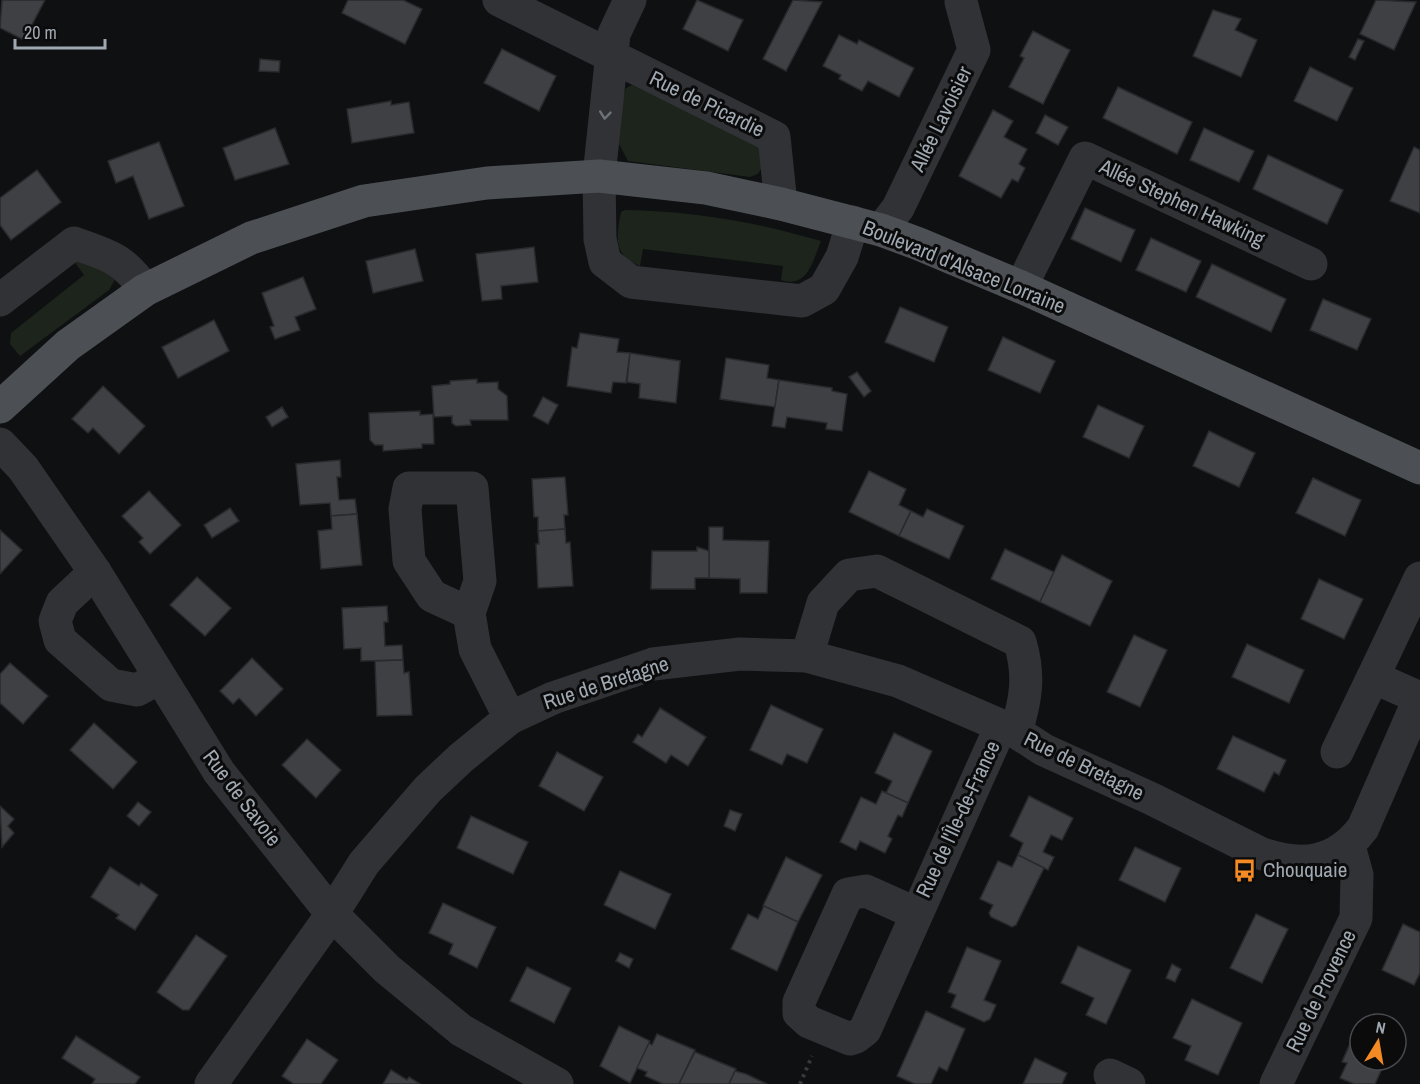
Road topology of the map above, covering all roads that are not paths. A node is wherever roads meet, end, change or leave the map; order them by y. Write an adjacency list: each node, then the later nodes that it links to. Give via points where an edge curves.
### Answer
1 (499, 0): 4 (street, Rue de Picardie)
2 (630, 0): 4 (street, via 614,34)
3 (961, 2): 7 (street, Allée Lavoisier, via 974,50 898,208)
4 (612, 56): 5 (street, one-way to 5); 6 (street, Rue de Picardie, via 774,137)
5 (599, 176): 6 (main road, Boulevard d'Alsace Lorraine, via 706,188); 7 (street, Allée Lavoisier, via 600,239 605,262 631,282 802,301 824,289 842,257); 10 (main road, Boulevard d'Alsace Lorraine, via 487,183 364,201 251,238)
6 (781, 204): 7 (main road, Boulevard d'Alsace Lorraine)
7 (867, 226): 9 (main road, Boulevard d'Alsace Lorraine)
8 (1311, 264): 9 (street, Allée Stephen Hawking, via 1085,158)
9 (1021, 287): 14 (main road, Boulevard d'Alsace Lorraine)
10 (145, 290): 11 (street, via 117,259 74,243); 12 (main road, Boulevard d'Alsace Lorraine, via 68,345)
11 (0, 300)
12 (0, 406)
13 (0, 444): 15 (street, Rue de Savoie, via 23,468)
14 (1420, 468)
15 (95, 572): 20 (street, Rue de Savoie); 20 (street, via 62,603 54,621 60,640 111,685 137,690)
16 (1420, 578): 19 (street)
17 (469, 613): 22 (street, via 475,649)
18 (807, 656): 22 (street, Rue de Bretagne, via 740,654 653,664 553,698); 23 (street, Rue de Bretagne, via 898,681); 23 (street, Rue de l'Île-de-France, via 823,603 849,575 876,571 1020,642 1026,664 1025,701)
19 (1373, 677): 21 (street); 24 (street)
20 (159, 678): 27 (street, Rue de Savoie, via 219,772)
21 (1420, 698): 25 (street, via 1374,806)
22 (510, 718): 27 (street, Rue de Bretagne, via 428,789 364,863)
23 (1008, 729): 25 (street, Rue de Bretagne, via 1044,750 1276,859 1310,861 1332,856); 26 (street, Rue de l'Île-de-France)
24 (1337, 752)
25 (1349, 846): 30 (street, Rue de Provence, via 1358,875 1356,918)
26 (915, 913)
27 (332, 914): 28 (street, Rue de Bretagne); 29 (street, Rue de Savoie, via 387,969 461,1030)
28 (211, 1084)
29 (557, 1084)
30 (1276, 1084)

